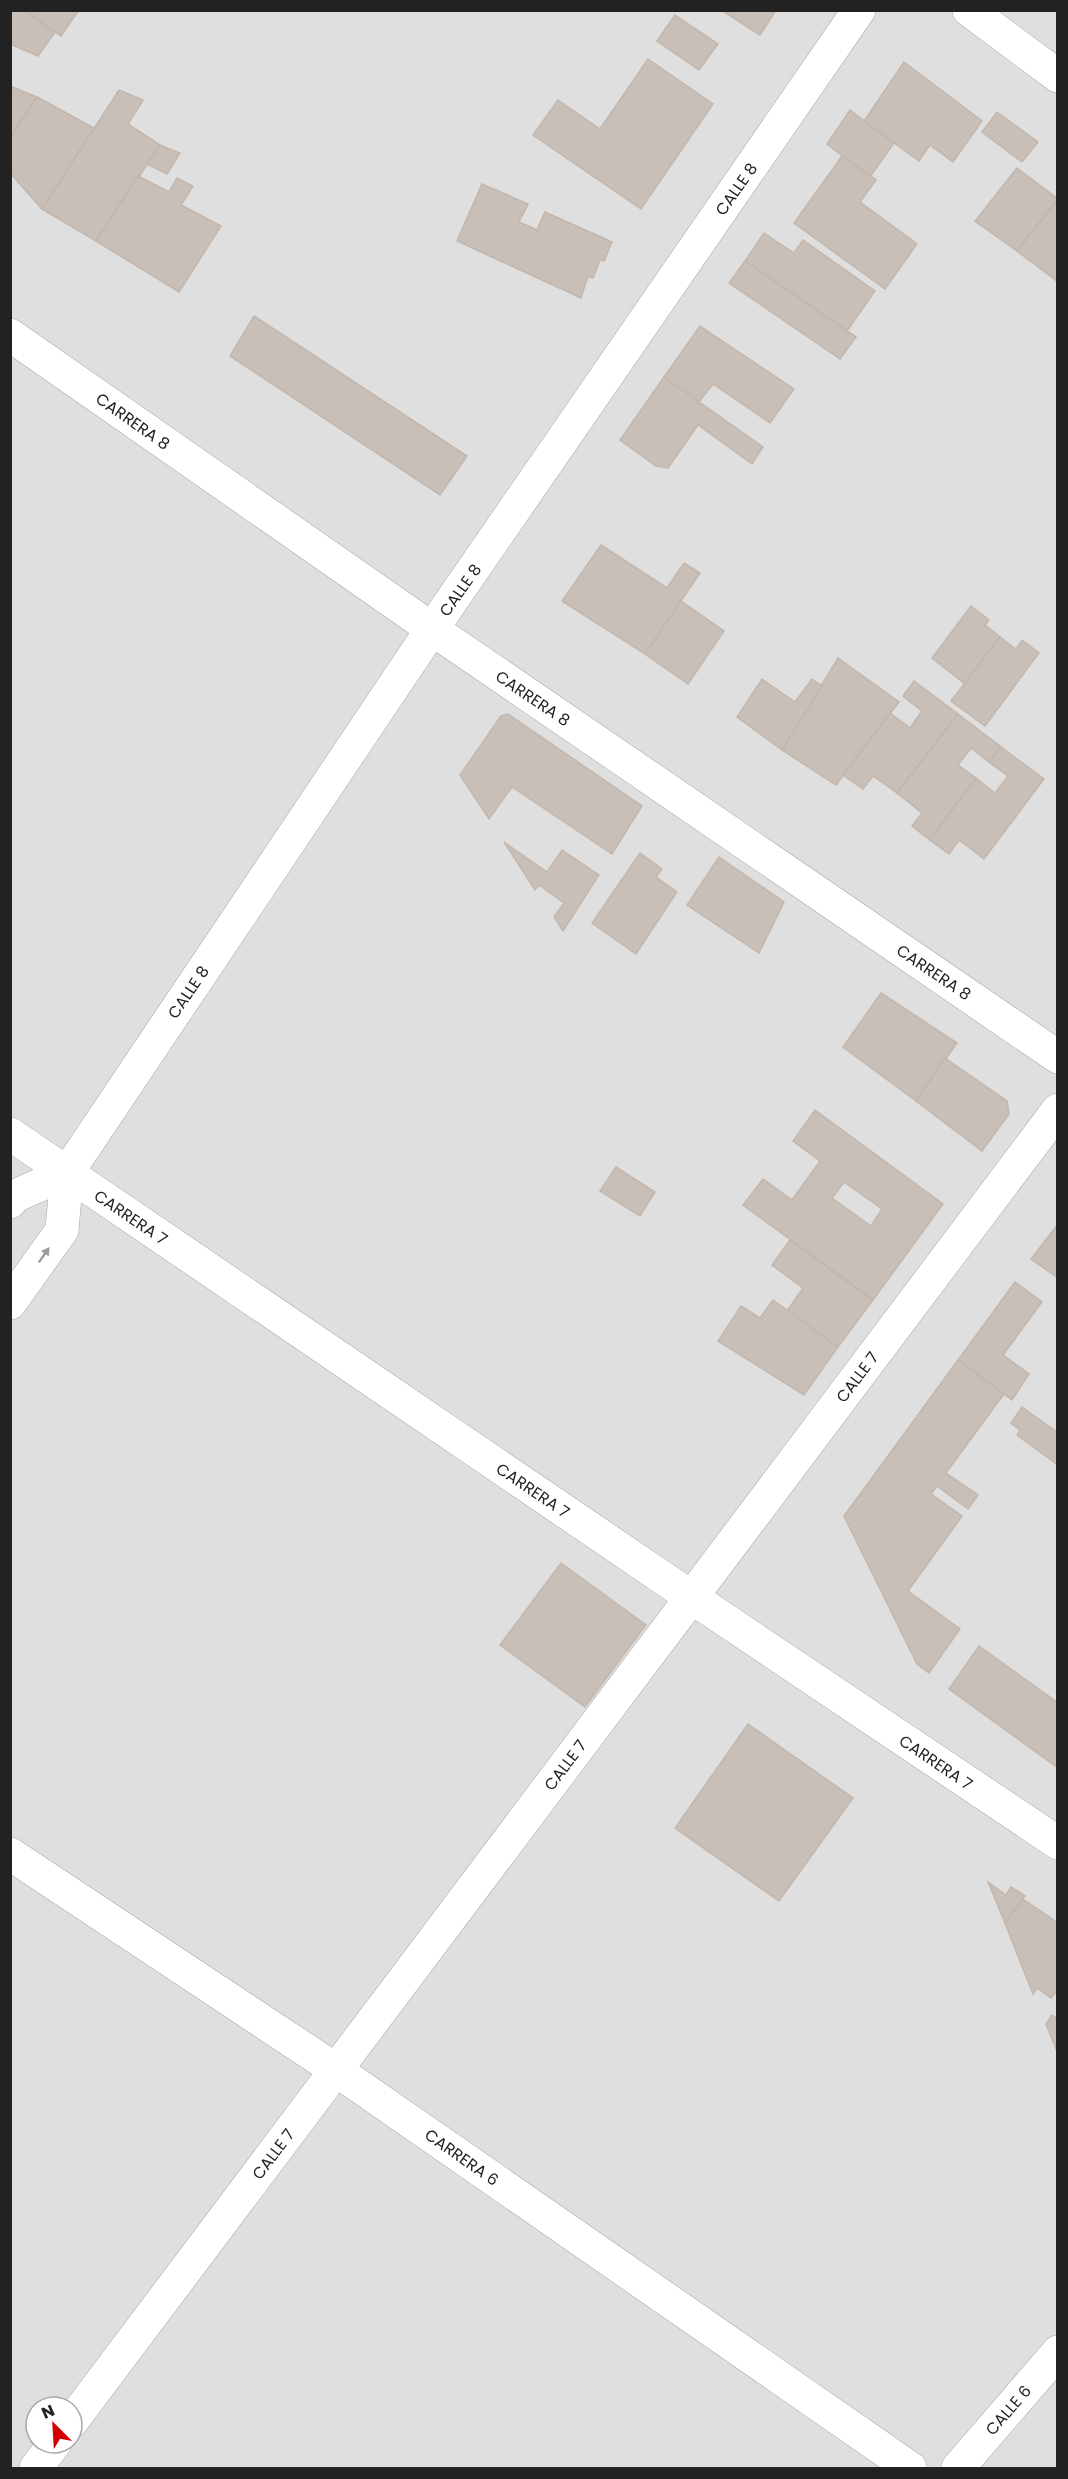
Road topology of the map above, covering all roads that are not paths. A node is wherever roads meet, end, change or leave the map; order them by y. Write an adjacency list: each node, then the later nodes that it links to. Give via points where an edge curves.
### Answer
1 (859, 10): 5 (street, CALLE 8)
2 (969, 10): 3 (street)
3 (1058, 76)
4 (10, 335): 5 (street, CARRERA 8)
5 (432, 629): 6 (street, CARRERA 8); 9 (street, CALLE 8)
6 (1058, 1057)
7 (1058, 1110): 12 (street, CALLE 7)
8 (10, 1134): 9 (street, CARRERA 7)
9 (67, 1173): 10 (street, via 15,1196); 11 (street, CALLE 8, one-way to 9, via 62,1230); 12 (street, CARRERA 7)
10 (10, 1202)
11 (10, 1303)
12 (691, 1597): 13 (street, CARRERA 7); 15 (street, CALLE 7)
13 (1058, 1843)
14 (10, 1854): 15 (street, CARRERA 6)
15 (336, 2070): 17 (street, CALLE 7); 20 (street, CARRERA 6)
16 (1058, 2352): 21 (street, CALLE 6)
17 (84, 2405)
18 (46, 2455): 19 (street)
19 (36, 2469)
20 (910, 2469)
21 (958, 2469)

